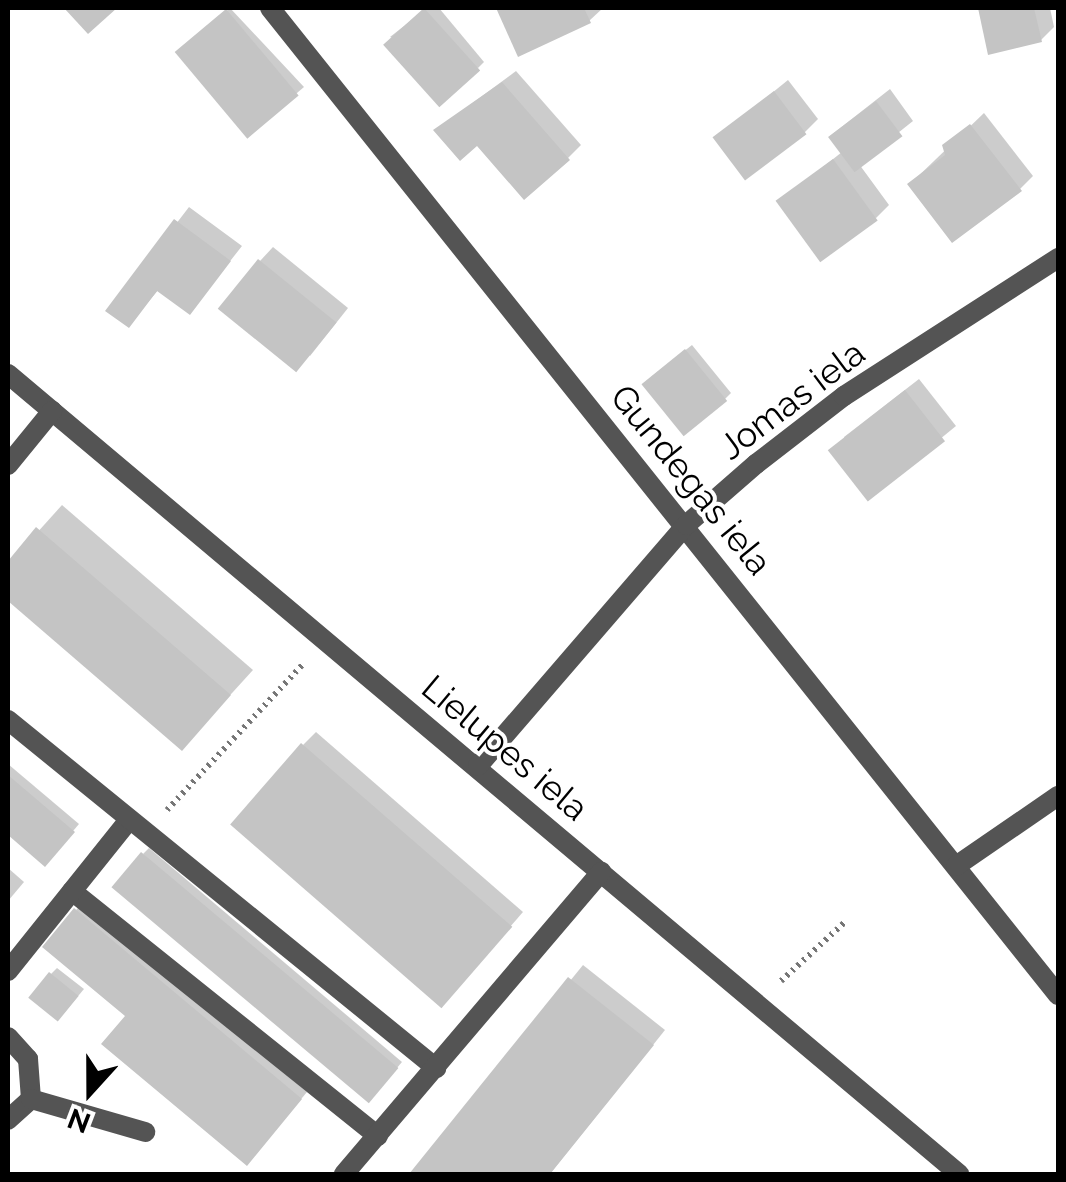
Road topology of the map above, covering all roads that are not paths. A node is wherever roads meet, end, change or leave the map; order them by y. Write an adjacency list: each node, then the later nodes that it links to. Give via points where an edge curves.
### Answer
1 (270, 8): 6 (street, Gundegas iela)
2 (1058, 258): 6 (street, Jomas iela, via 844,396)
3 (8, 374): 4 (street, Lielupes iela)
4 (52, 411): 5 (street); 8 (street, Lielupes iela)
5 (8, 465)
6 (686, 525): 8 (street, Jomas iela); 11 (street, Gundegas iela)
7 (8, 720): 10 (street)
8 (478, 766): 12 (street, Lielupes iela)
9 (1058, 796): 11 (street)
10 (138, 826): 13 (street); 17 (street)
11 (956, 866): 15 (street, Gundegas iela)
12 (601, 872): 17 (street); 23 (street, Lielupes iela)
13 (72, 891): 14 (street); 21 (street)
14 (8, 971)
15 (1058, 995)
16 (8, 1037): 18 (street, via 28,1060)
17 (436, 1068): 21 (street)
18 (32, 1098): 19 (street); 20 (street)
19 (8, 1120)
20 (145, 1132)
21 (378, 1136): 22 (street)
22 (344, 1174)
23 (959, 1174)

